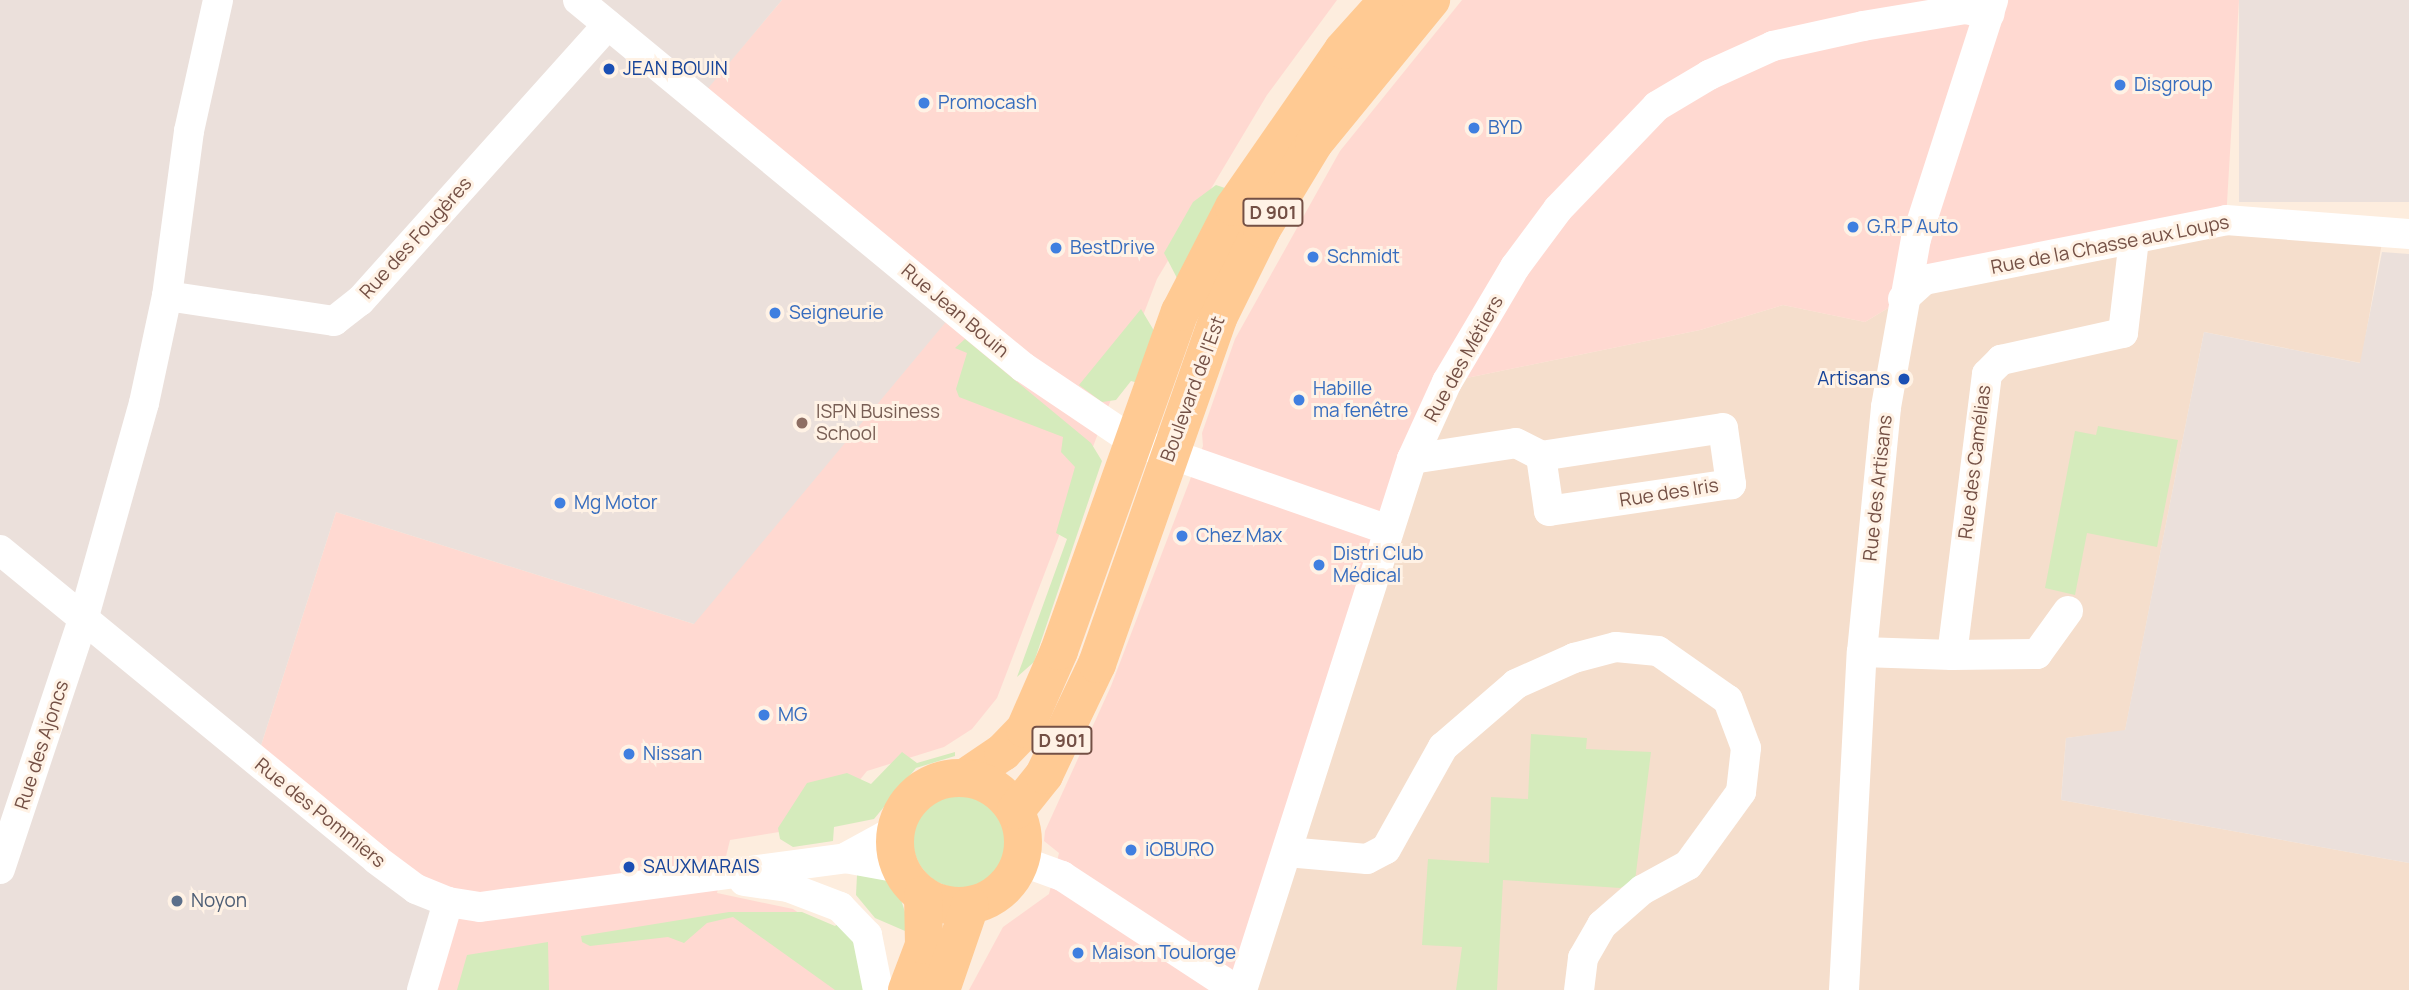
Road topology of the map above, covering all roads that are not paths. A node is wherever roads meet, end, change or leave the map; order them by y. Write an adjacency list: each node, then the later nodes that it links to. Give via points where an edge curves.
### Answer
1 (218, 0): 9 (street, via 189,131)
2 (578, 0): 6 (street, Rue Jean Bouin)
3 (1388, 0): 11 (main road, Boulevard de l'Est / D 901, via 1343,50 1234,207 1180,312)
4 (1431, 0): 12 (main road, Boulevard de l'Est / D 901, via 1314,143 1262,229 1217,318)
5 (1991, 7): 10 (street, Rue des Artisans, via 1916,239); 14 (street, Rue des Métiers, via 1773,46 1709,75 1657,106 1558,209 1515,267 1447,382)
6 (608, 25): 9 (street, Rue des Fougères, via 360,301 334,321); 11 (street, Rue Jean Bouin, via 1023,367)
7 (2409, 233): 8 (street, Rue de la Chasse aux Loups, via 2226,219)
8 (2134, 240): 10 (street, Rue de la Chasse aux Loups, via 1924,280); 20 (street, Rue des Camélias, via 2123,333 2001,360 1987,374)
9 (167, 296): 18 (street, via 144,402)
10 (1903, 299): 19 (street, Rue des Artisans, via 1878,476)
11 (1133, 441): 12 (street, Rue Jean Bouin); 21 (main road, Boulevard de l'Est / D 901, via 1059,651 1025,729 1003,752)
12 (1169, 455): 15 (street, Rue Jean Bouin); 22 (main road, Boulevard de l'Est / D 901, via 1097,664 1044,775)
13 (1541, 456): 13 (street, Rue des Iris, via 1549,512 1731,484 1723,428); 14 (street, Rue des Iris, via 1516,443)
14 (1412, 459): 15 (street, Rue des Métiers)
15 (1386, 529): 24 (street, Rue des Métiers)
16 (0, 550): 18 (street, Rue des Pommiers)
17 (2068, 611): 20 (street, via 2037,654)
18 (83, 620): 27 (street, Rue des Ajoncs); 30 (street, Rue des Pommiers, via 377,860 416,889)
19 (1862, 652): 20 (street); 39 (street, Rue des Artisans)
20 (1952, 656)
21 (966, 777): 22 (main road, via 986,782); 23 (main road, via 929,785 902,812)
22 (1016, 810): 26 (main road, via 1023,835)
23 (896, 830): 25 (street, Rue des Pommiers); 29 (main road)
24 (1287, 852): 37 (street, Rue des Métiers); 38 (street, via 1367,859 1386,849 1443,747 1516,684 1574,658 1616,647 1658,651 1728,700 1746,748 1741,792 1688,865 1642,890 1602,925 1583,958)
25 (845, 858): 28 (street, Rue des Pommiers); 29 (street, Rue des Pommiers)
26 (1021, 861): 31 (main road, via 1002,891); 36 (street, via 1062,876)
27 (0, 869)
28 (702, 874): 30 (street, Rue des Pommiers, via 480,907); 33 (street, Rue des Pommiers, via 788,887 840,907 867,935)
29 (911, 882): 31 (main road, via 937,903); 34 (main road, via 924,945)
30 (448, 902): 32 (street)
31 (970, 906): 35 (main road)
32 (422, 990)
33 (878, 990)
34 (907, 990)
35 (941, 990)
36 (1236, 990)
37 (1242, 990)
38 (1579, 990)
39 (1844, 990)

